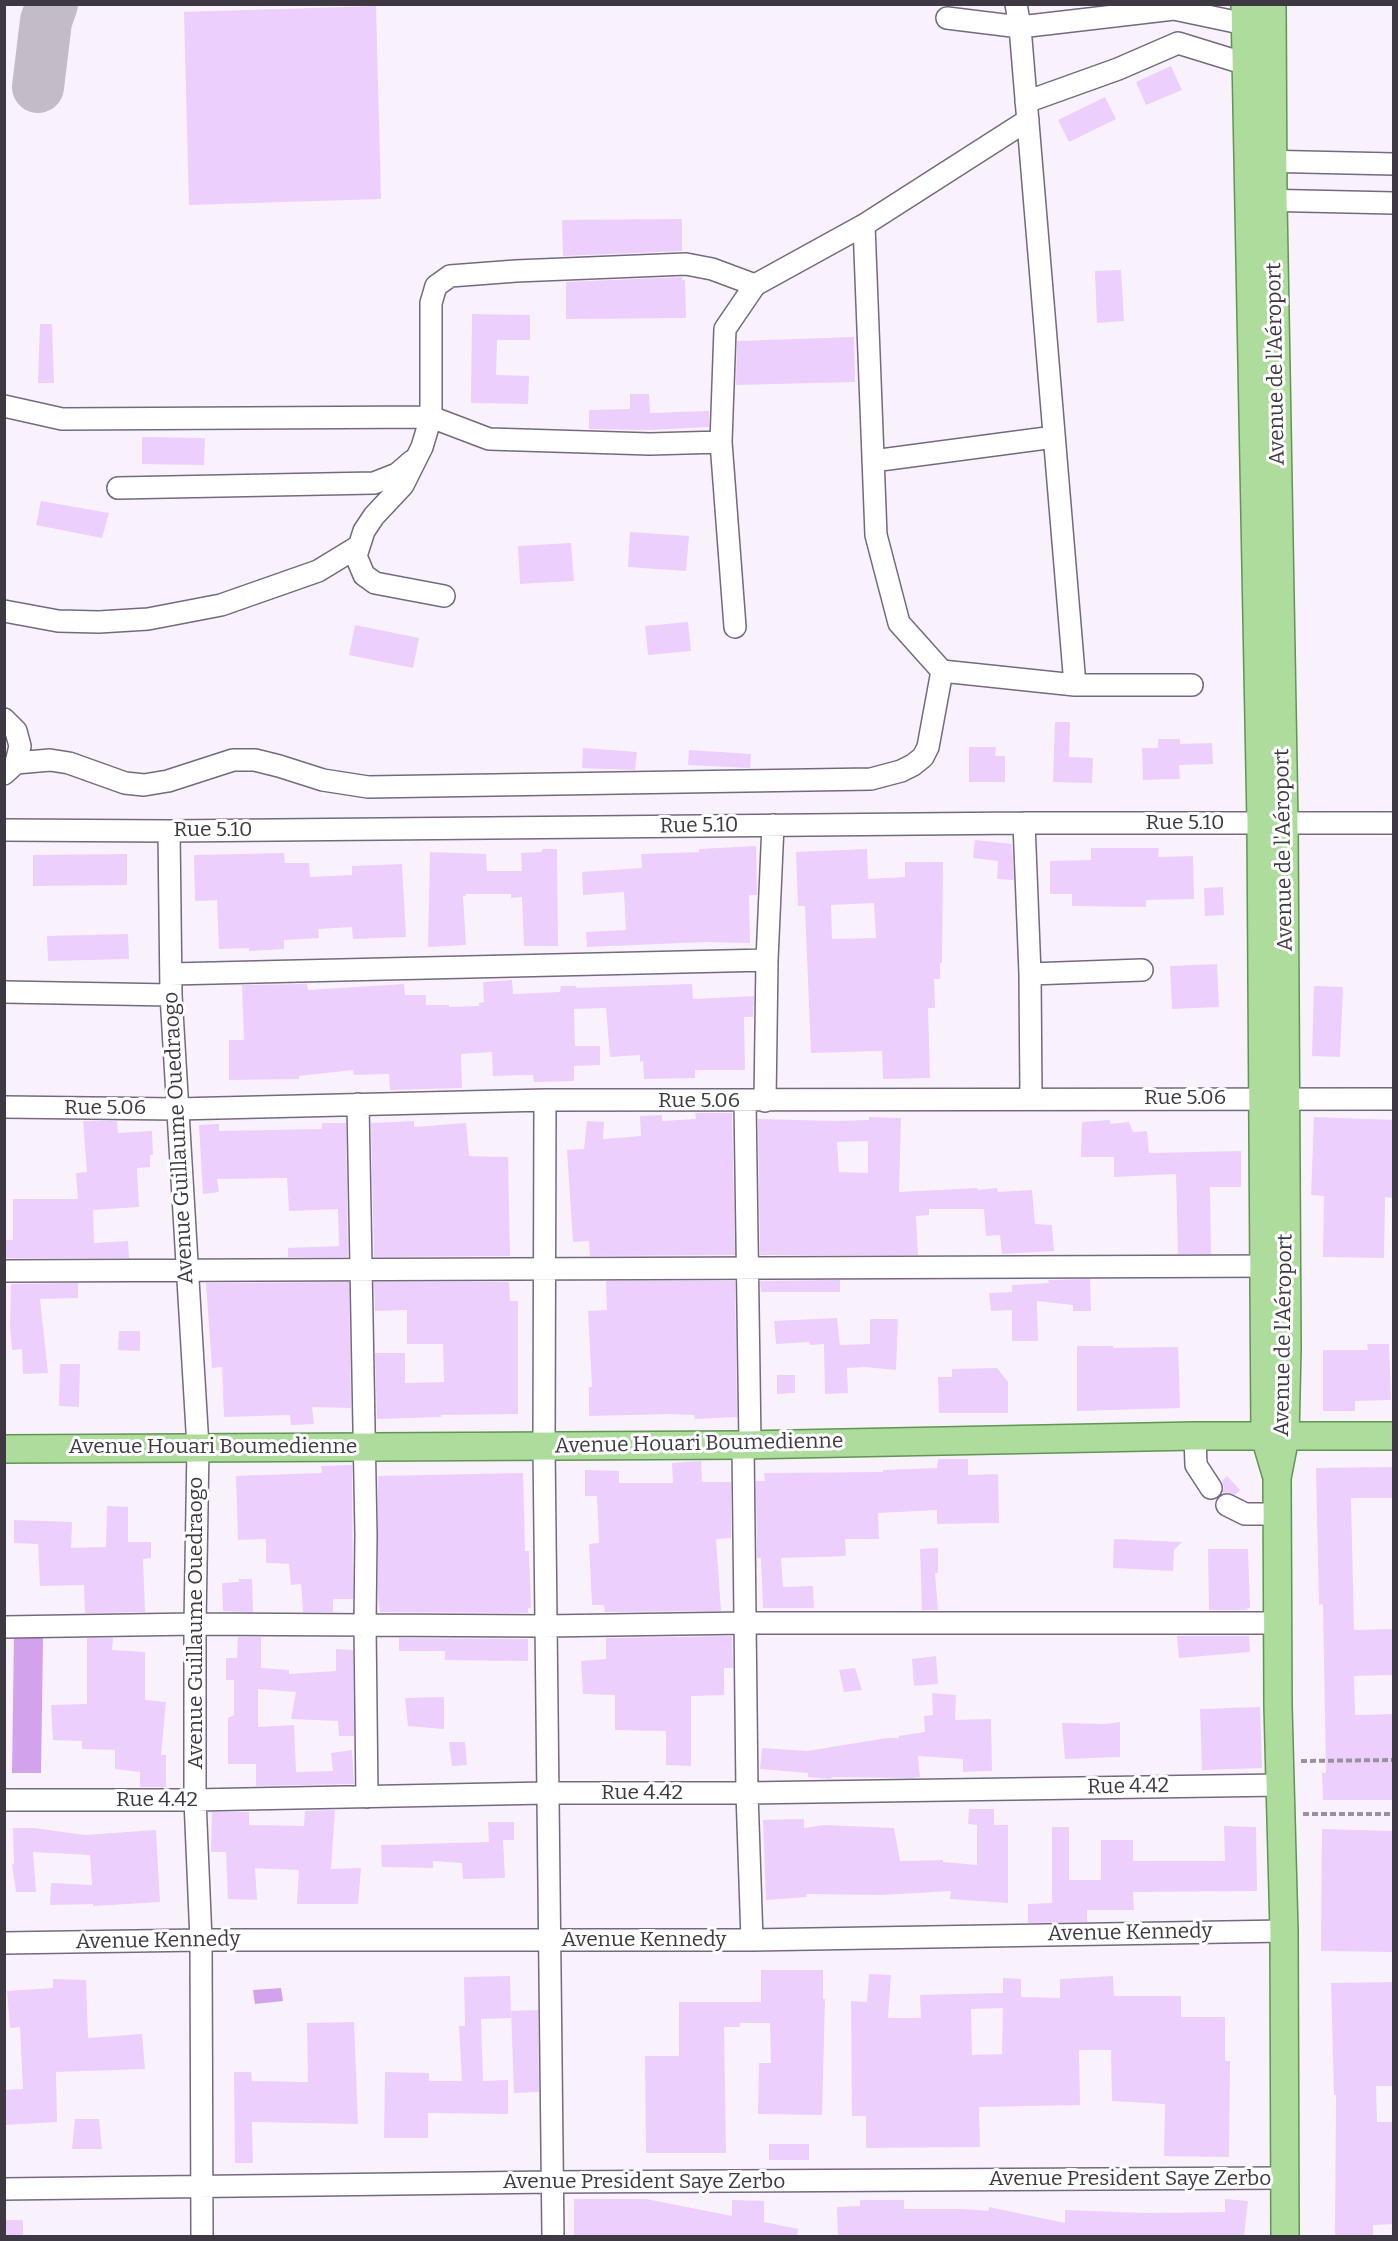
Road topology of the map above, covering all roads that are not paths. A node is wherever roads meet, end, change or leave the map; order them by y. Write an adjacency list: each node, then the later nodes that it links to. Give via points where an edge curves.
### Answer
1 (1016, 4): 5 (street)
2 (1245, 14): 3 (street); 5 (street, via 1174,9); 6 (main road, Avenue de l'Aéroport)
3 (1272, 14): 8 (main road, Avenue de l'Aéroport)
4 (947, 18): 5 (street)
5 (1020, 27): 7 (street)
6 (1246, 64): 7 (street, via 1178,43); 8 (main road, Avenue de l'Aéroport)
7 (1027, 111): 12 (street); 16 (street)
8 (1260, 161): 9 (street); 10 (main road, Avenue de l'Aéroport)
9 (1394, 164)
10 (1261, 200): 11 (street); 30 (main road, Avenue de l'Aéroport)
11 (1394, 203)
12 (864, 225): 13 (street); 19 (street)
13 (755, 285): 15 (street, via 686,264 450,276 436,286 430,303); 17 (street, via 725,329)
14 (4, 406): 15 (street, via 62,419)
15 (432, 417): 17 (street, via 489,439); 18 (street)
16 (1054, 436): 19 (street); 26 (street)
17 (721, 442): 24 (street)
18 (417, 457): 20 (street, via 397,474 374,483); 21 (street, via 403,485 364,531)
19 (873, 460): 25 (street, via 876,535 899,623)
20 (118, 488)
21 (359, 546): 22 (street, via 358,566 375,583); 23 (street, via 318,571 221,605 148,619 58,621)
22 (444, 596)
23 (4, 611)
24 (735, 627)
25 (942, 671): 26 (street); 29 (street, via 923,757 901,771 871,779 368,786 323,780 255,760 233,760 144,785 124,783 50,760)
26 (1075, 685): 27 (street)
27 (1192, 685)
28 (4, 719): 29 (street, via 16,732 20,746)
29 (10, 768)
30 (1272, 823): 31 (street, Rue 5.10); 32 (street, Rue 5.10); 42 (main road, Avenue de l'Aéroport)
31 (1394, 823)
32 (1024, 824): 33 (street, Rue 5.10); 38 (street)
33 (773, 825): 35 (street, Rue 5.10); 36 (street)
34 (4, 830): 35 (street, Rue 5.10)
35 (169, 831): 39 (street, Avenue Guillaume Ouedraogo)
36 (767, 960): 39 (street); 45 (street)
37 (1142, 970): 38 (street)
38 (1030, 974): 41 (street)
39 (171, 984): 40 (street); 48 (street, Avenue Guillaume Ouedraogo)
40 (4, 992)
41 (1031, 1098): 42 (street, Rue 5.06); 45 (street, Rue 5.06)
42 (1273, 1098): 43 (street, Rue 5.06); 49 (main road, Avenue de l'Aéroport)
43 (1394, 1099)
44 (545, 1100): 45 (street, Rue 5.06); 46 (street, Rue 5.06); 52 (street)
45 (755, 1101): 50 (street)
46 (358, 1104): 48 (street, Rue 5.06); 51 (street)
47 (4, 1107): 48 (street, Rue 5.06)
48 (177, 1108): 54 (street, Avenue Guillaume Ouedraogo)
49 (1274, 1265): 50 (street); 57 (main road, Avenue de l'Aéroport)
50 (748, 1267): 52 (street); 58 (street)
51 (362, 1270): 52 (street); 54 (street); 59 (street)
52 (545, 1270): 60 (street)
53 (4, 1271): 54 (street)
54 (187, 1271): 61 (street, Avenue Guillaume Ouedraogo)
55 (1195, 1436): 57 (main road, Avenue Houari Boumedienne); 58 (main road, Avenue Houari Boumedienne); 63 (street, via 1196,1465)
56 (1394, 1436): 57 (main road, Avenue Houari Boumedienne)
57 (1275, 1437): 65 (main road, Avenue de l'Aéroport)
58 (747, 1445): 60 (main road, Avenue Houari Boumedienne); 66 (street)
59 (364, 1446): 60 (main road, Avenue Houari Boumedienne); 61 (main road, Avenue Houari Boumedienne); 69 (street)
60 (544, 1446): 70 (street)
61 (198, 1447): 62 (main road, Avenue Houari Boumedienne); 68 (street, Avenue Guillaume Ouedraogo)
62 (4, 1449)
63 (1211, 1488)
64 (1227, 1505): 65 (street, via 1245,1514)
65 (1277, 1514): 67 (main road, Avenue de l'Aéroport)
66 (746, 1623): 67 (street); 70 (street); 74 (street)
67 (1278, 1623): 72 (main road, Avenue de l'Aéroport)
68 (195, 1624): 69 (street); 71 (street); 77 (street, Avenue Guillaume Ouedraogo)
69 (365, 1625): 70 (street); 75 (street)
70 (545, 1626): 73 (street)
71 (4, 1627)
72 (1280, 1774): 74 (street, Rue 4.42); 78 (main road, Avenue de l'Aéroport)
73 (546, 1793): 74 (street, Rue 4.42); 75 (street, Rue 4.42); 80 (street)
74 (747, 1793): 81 (street)
75 (367, 1797): 77 (street, Rue 4.42)
76 (4, 1800): 77 (street, Rue 4.42)
77 (195, 1800): 79 (street, Avenue Guillaume Ouedraogo)
78 (1284, 1931): 81 (street, Avenue Kennedy); 83 (main road, Avenue de l'Aéroport)
79 (201, 1940): 80 (street, Avenue Kennedy); 82 (street, Avenue Kennedy); 85 (street, Avenue Guillaume Ouedraogo)
80 (549, 1940): 81 (street, Avenue Kennedy); 84 (street)
81 (752, 1940)
82 (4, 1943)
83 (1284, 2178): 84 (street, Avenue President Saye Zerbo); 89 (main road, Avenue de l'Aéroport)
84 (552, 2182): 85 (street, Avenue President Saye Zerbo); 88 (street)
85 (202, 2187): 86 (street, Avenue President Saye Zerbo); 87 (street, Avenue Guillaume Ouedraogo)
86 (4, 2189)
87 (202, 2236)
88 (553, 2236)
89 (1285, 2236)

